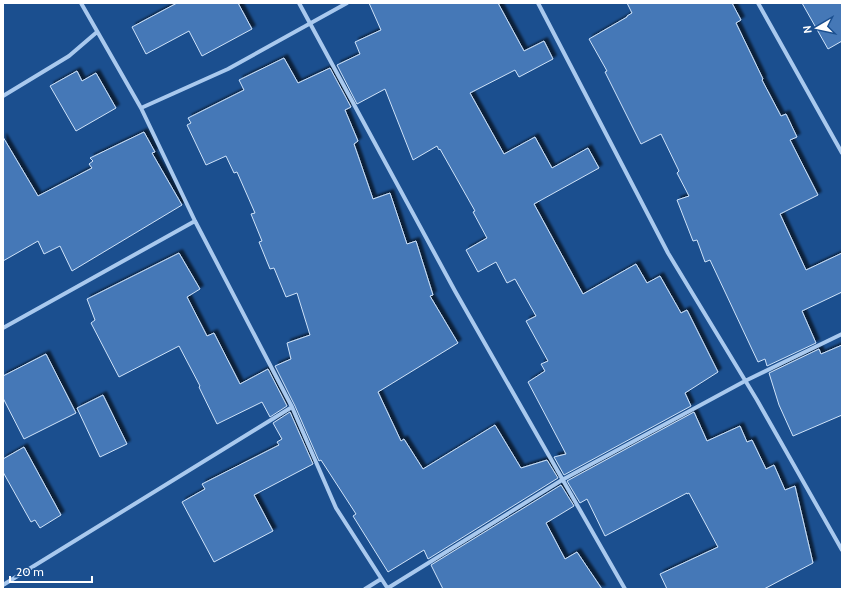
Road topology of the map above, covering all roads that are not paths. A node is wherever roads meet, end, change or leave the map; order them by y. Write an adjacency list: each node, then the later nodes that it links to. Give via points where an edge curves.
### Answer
1 (81, 3): 7 (street)
2 (299, 3): 6 (street)
3 (347, 3): 6 (street)
4 (538, 3): 14 (street, via 668,253)
5 (758, 3): 10 (street)
6 (310, 23): 9 (street, via 228,69); 16 (street, via 455,291)
7 (97, 32): 8 (street, via 69,56); 9 (street)
8 (3, 96)
9 (141, 108): 11 (street)
10 (842, 153)
11 (195, 221): 12 (street); 15 (street)
12 (3, 328)
13 (842, 334): 14 (street)
14 (745, 381): 16 (street); 17 (street)
15 (292, 406): 18 (street, via 336,508); 19 (street)
16 (562, 480): 20 (street); 22 (street)
17 (842, 550)
18 (381, 579): 20 (street); 21 (street)
19 (3, 585)
20 (388, 588)
21 (365, 589)
22 (625, 589)

